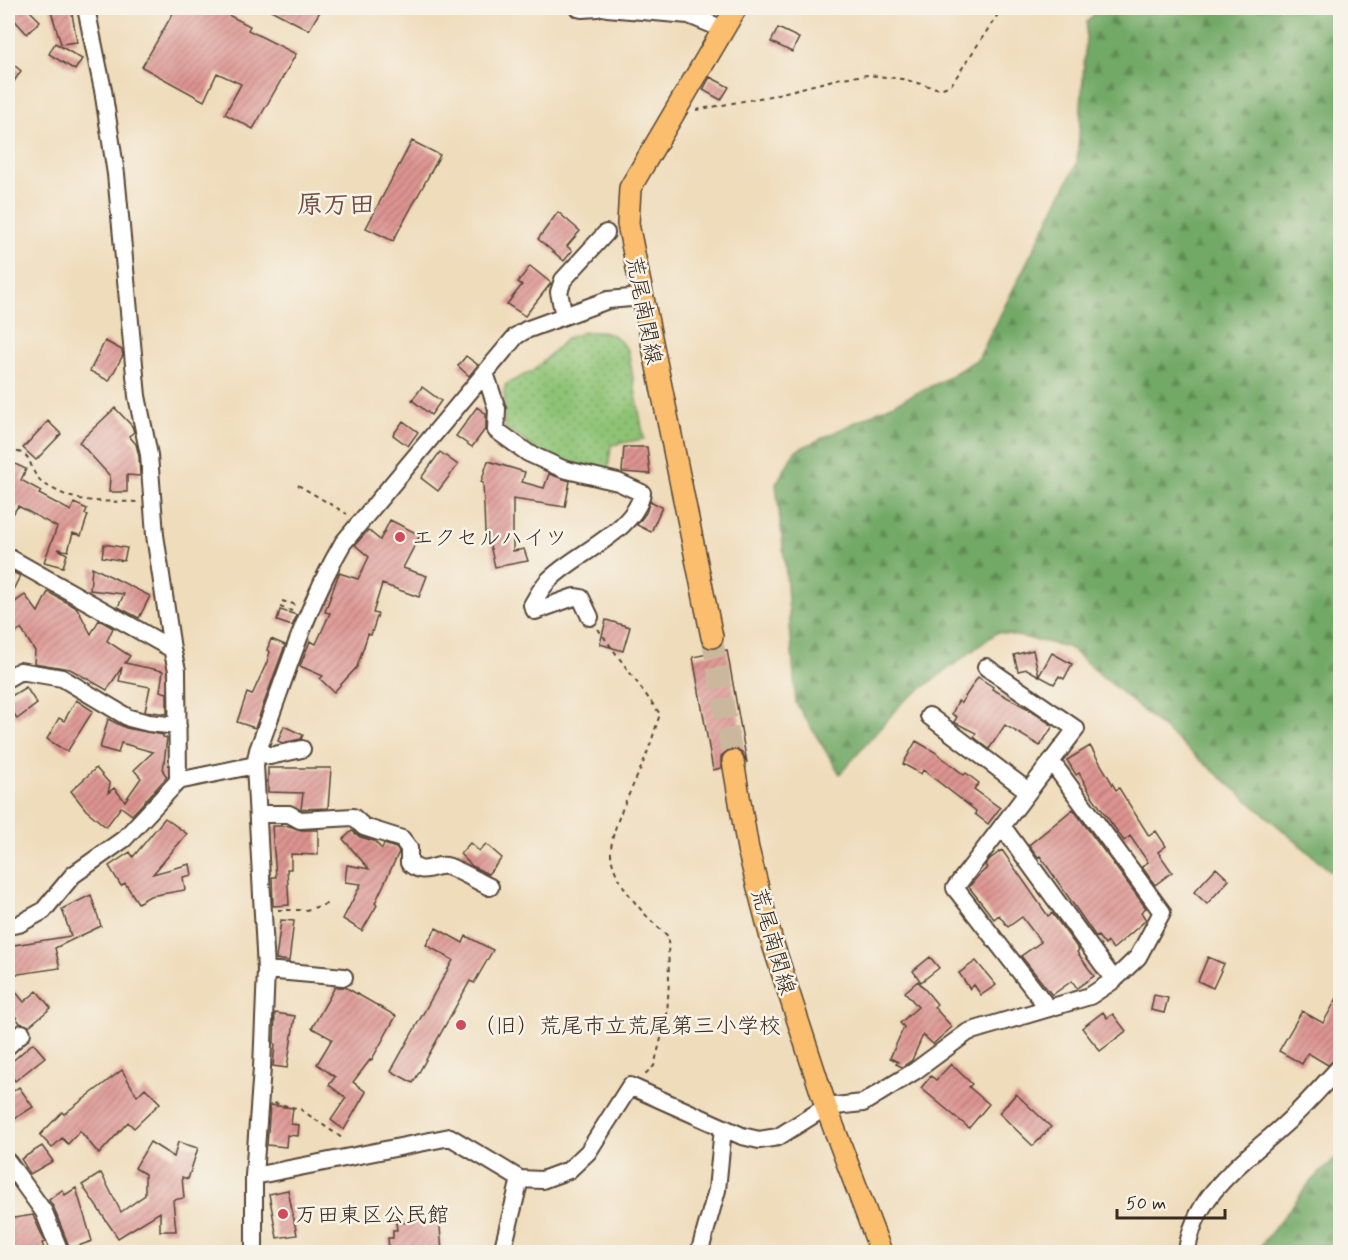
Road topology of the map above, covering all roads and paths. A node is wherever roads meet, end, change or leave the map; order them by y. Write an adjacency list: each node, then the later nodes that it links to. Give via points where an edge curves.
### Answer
1 (86, 8): 14 (street, via 116,174 135,384 149,455)
2 (578, 8): 3 (street)
3 (598, 8)
4 (608, 8): 6 (street)
5 (1002, 8): 7 (path, via 951,85 940,89 868,75)
6 (731, 16): 7 (main road, 荒尾南関線)
7 (675, 114): 9 (main road, 荒尾南関線, via 630,188 628,224)
8 (606, 233): 10 (street, via 563,280 559,292)
9 (642, 297): 10 (street, via 608,300); 18 (main road, 荒尾南関線)
10 (564, 316): 11 (street, via 516,336)
11 (485, 373): 15 (street); 17 (street, via 497,409 496,430 528,453 563,469 618,482 642,494 630,520 548,581 532,605 535,611 581,598)
12 (8, 451): 14 (path, via 19,451 30,460 38,479 80,500)
13 (298, 485): 15 (path)
14 (153, 502): 19 (street)
15 (360, 522): 25 (street, via 329,570)
16 (8, 557): 19 (street)
17 (590, 617): 43 (path, via 660,714 621,813 611,855 634,902 668,936 667,1015 654,1066)
18 (712, 637)
19 (172, 649): 23 (street, via 177,670)
20 (986, 667): 27 (street, via 1076,729)
21 (8, 678): 23 (street, via 20,670 62,678 129,718)
22 (929, 716): 29 (street)
23 (178, 726): 28 (street)
24 (302, 749): 25 (street)
25 (256, 758): 28 (street, via 229,770); 30 (street)
26 (734, 761): 45 (main road, 荒尾南関線, via 748,849 771,938)
27 (1051, 761): 29 (street); 38 (street, via 1162,912 1138,957)
28 (184, 780): 35 (street, via 124,839 73,875 43,911)
29 (1028, 791): 31 (street)
30 (258, 814): 32 (street, via 289,814 300,820 353,817 364,827 402,839 410,848 409,863 415,867 426,871 446,866); 34 (street)
31 (1002, 826): 38 (street); 39 (street, via 956,888)
32 (490, 887)
33 (330, 903): 34 (path, via 306,910)
34 (264, 907): 36 (street)
35 (8, 926)
36 (266, 970): 37 (street); 44 (street)
37 (344, 977)
38 (1114, 980): 39 (street, via 1090,996)
39 (1048, 1008): 45 (street, via 968,1032 863,1103)
40 (22, 1033): 41 (street)
41 (8, 1046)
42 (1339, 1068): 56 (street, via 1303,1107 1222,1179 1198,1213)
43 (630, 1086): 46 (street); 50 (street, via 588,1152 569,1170 542,1180)
44 (260, 1098): 47 (path, via 300,1109); 49 (street)
45 (826, 1107): 46 (street, via 778,1137 759,1140); 55 (main road, 荒尾南関線)
46 (723, 1128): 51 (street, via 717,1190)
47 (342, 1138)
48 (8, 1162): 52 (street, via 44,1212)
49 (254, 1176): 50 (street, via 450,1137); 53 (street)
50 (520, 1179): 54 (street)
51 (700, 1250)
52 (60, 1252)
53 (254, 1252)
54 (502, 1252)
55 (881, 1252)
56 (1187, 1252)

